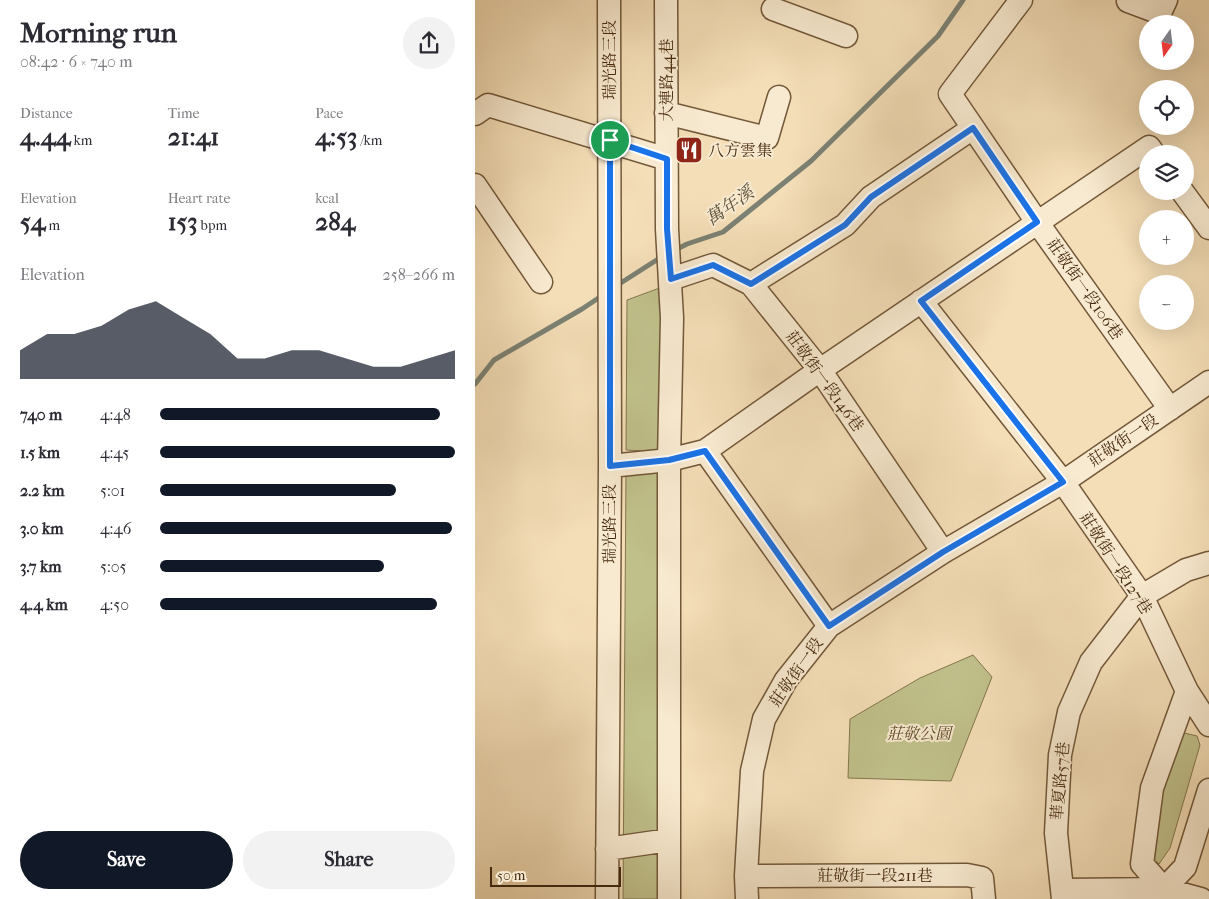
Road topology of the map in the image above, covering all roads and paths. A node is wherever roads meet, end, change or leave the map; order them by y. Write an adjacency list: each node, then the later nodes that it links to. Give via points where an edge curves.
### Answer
1 (609, 0): 12 (street, 瑞光路三段)
2 (666, 0): 10 (street, 大連路44巷)
3 (1021, 0): 11 (street, 莊敬街一段106巷, via 949,94)
4 (1128, 0): 5 (street, via 1160,13)
5 (1166, 0)
6 (789, 8): 7 (street)
7 (846, 36)
8 (779, 98): 10 (street, via 767,138)
9 (479, 107): 12 (street)
10 (666, 113): 14 (street, 大連路44巷)
11 (973, 128): 18 (street, 莊敬街一段106巷); 21 (street, via 871,197 845,225)
12 (610, 140): 14 (street); 28 (street, 瑞光路三段)
13 (1139, 158): 18 (street)
14 (667, 159): 19 (street, 大連路44巷)
15 (475, 185): 20 (street)
16 (1190, 200): 17 (street)
17 (1206, 219)
18 (1037, 222): 22 (street); 25 (street, 莊敬街一段106巷)
19 (671, 279): 21 (street, 莊敬街一段146巷, via 713,265); 27 (street)
20 (541, 282)
21 (751, 284): 23 (street, 莊敬街一段146巷)
22 (921, 301): 23 (street); 29 (street, 莊敬街一段127巷)
23 (820, 370): 26 (street); 30 (street, 莊敬街一段146巷)
24 (1205, 392): 25 (street, 莊敬街一段)
25 (1169, 409): 29 (street, 莊敬街一段)
26 (705, 451): 27 (street); 33 (street)
27 (669, 460): 28 (street); 37 (street)
28 (610, 466): 38 (street, 瑞光路三段)
29 (1063, 482): 30 (street, 莊敬街一段); 32 (street, 莊敬街一段127巷)
30 (943, 552): 33 (street, 莊敬街一段)
31 (1209, 563): 32 (street, via 1186,570)
32 (1142, 596): 34 (street, 莊敬街一段127巷); 40 (street, 華夏路57巷, via 1091,662 1069,712 1060,755 1056,833)
33 (829, 626): 39 (street, 莊敬街一段, via 786,680 764,719 753,771)
34 (1187, 691): 35 (street, 莊敬街一段127巷); 41 (street, via 1152,788 1143,864)
35 (1209, 725)
36 (1209, 790): 41 (street, via 1185,867)
37 (669, 840): 38 (street); 43 (street)
38 (607, 849): 42 (street, 瑞光路三段)
39 (746, 876): 44 (street, 莊敬街一段); 45 (street, 莊敬街一段211巷, via 967,875 982,878)
40 (1063, 894): 41 (street)
41 (1164, 894): 46 (street)
42 (607, 899)
43 (669, 899)
44 (747, 899)
45 (984, 899)
46 (1201, 899)

